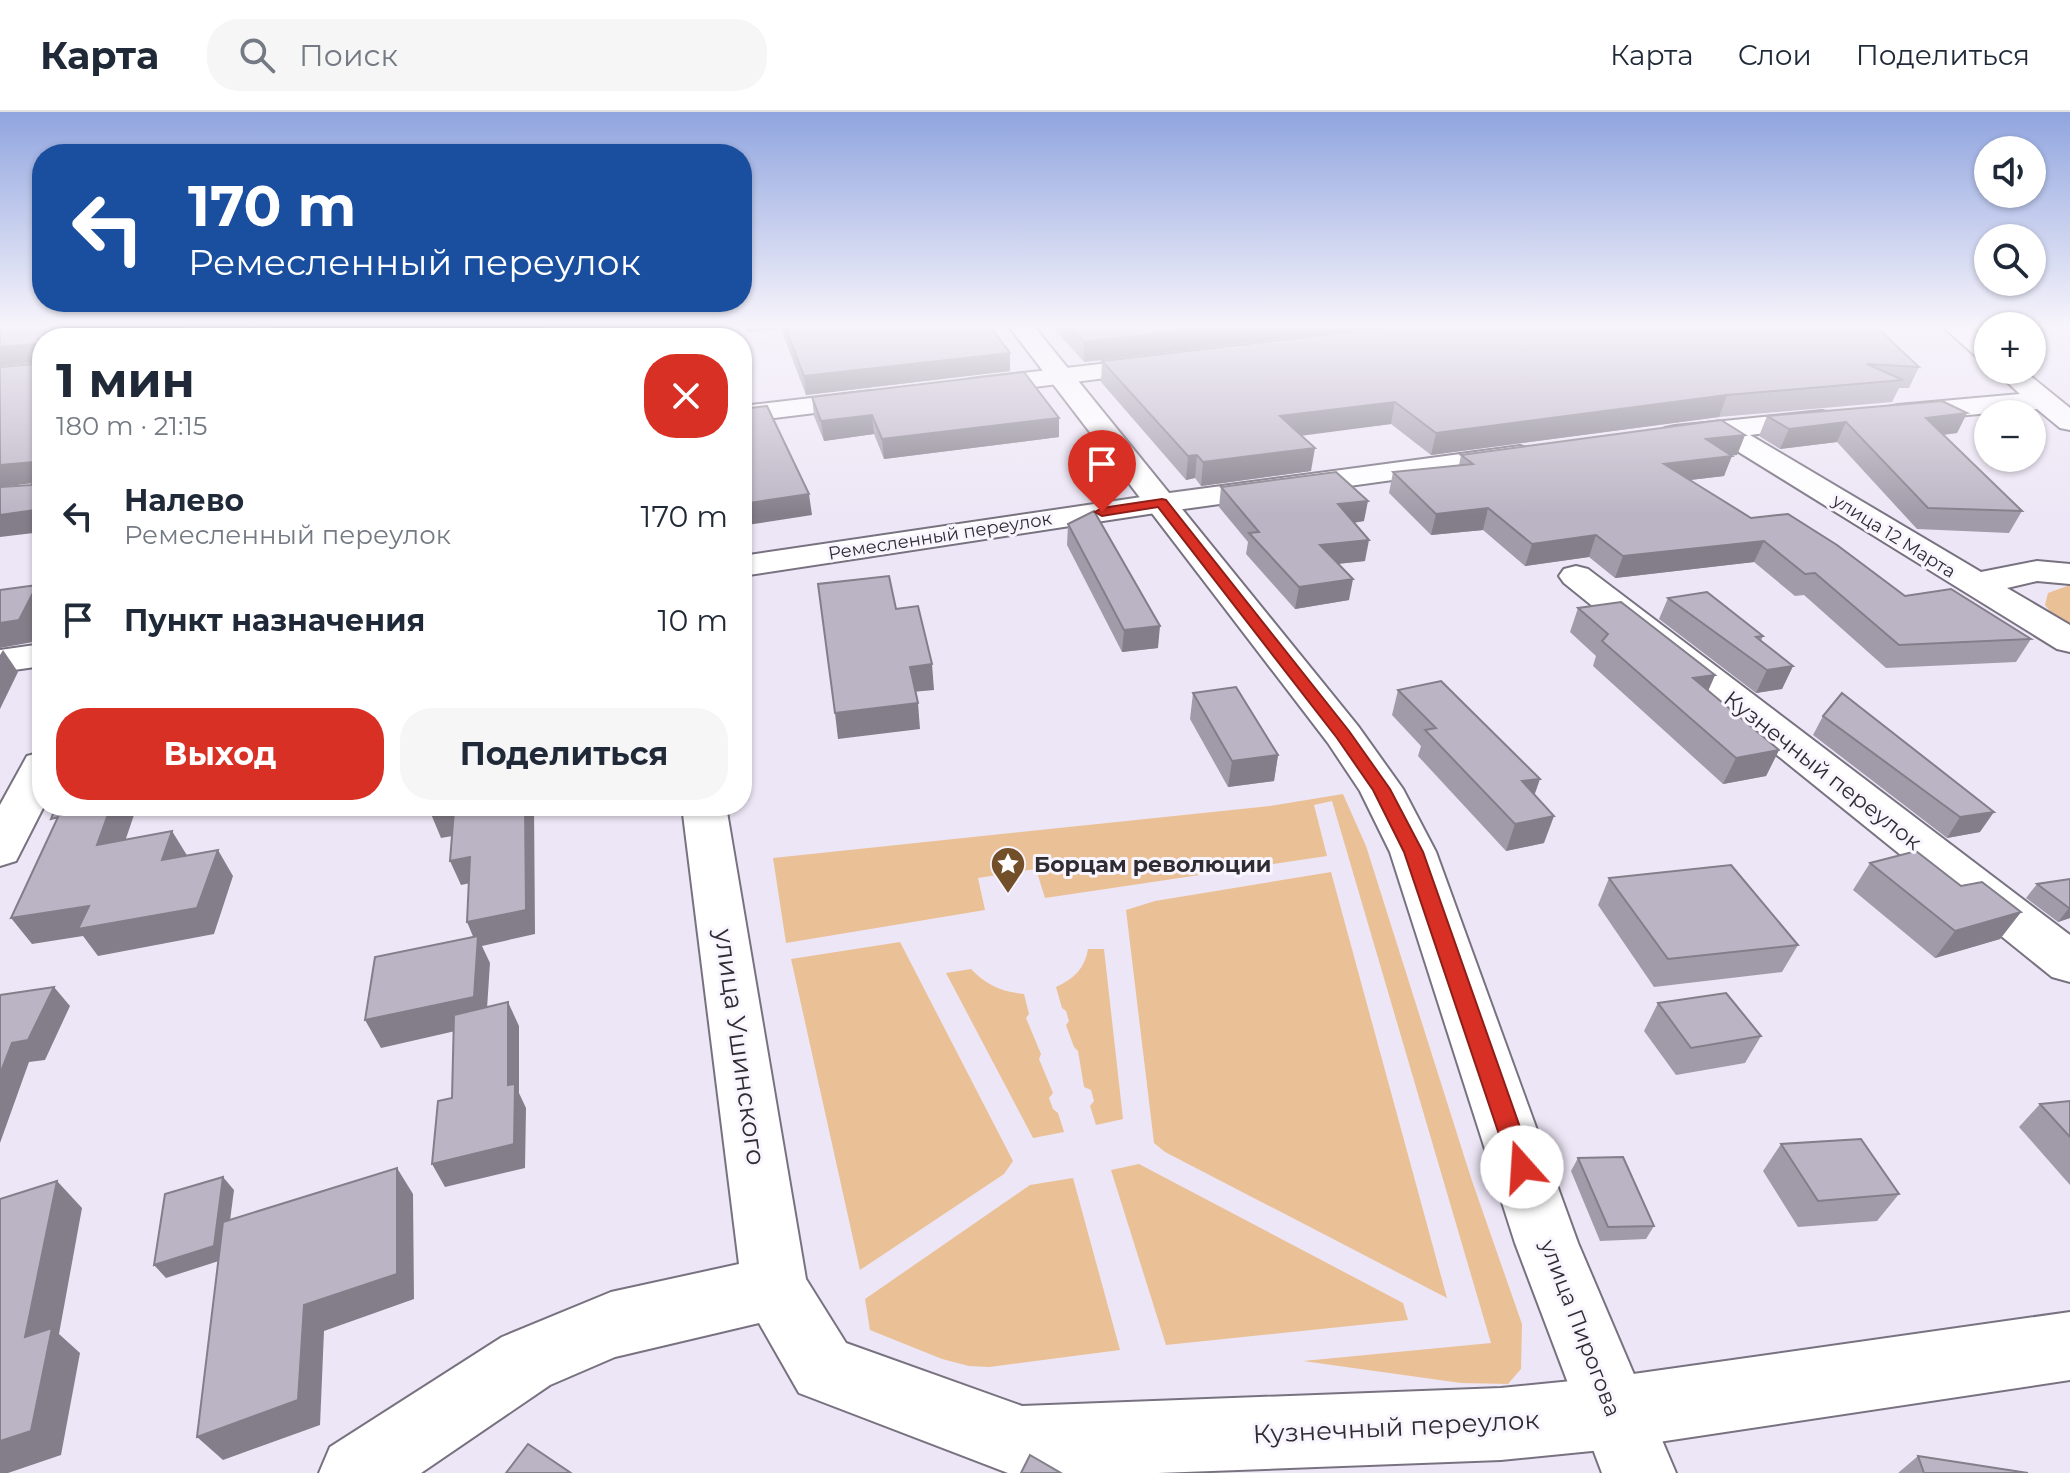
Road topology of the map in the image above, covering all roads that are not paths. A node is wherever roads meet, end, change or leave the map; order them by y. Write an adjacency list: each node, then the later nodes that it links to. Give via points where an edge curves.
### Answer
1 (968, 388): 4 (street)
2 (1071, 388): 16 (street, улица Пирогова)
3 (2028, 388): 6 (street)
4 (940, 391)
5 (894, 396): 9 (street)
6 (2043, 400)
7 (2046, 402): 12 (street)
8 (1974, 406): 10 (street)
9 (752, 413)
10 (1873, 415)
11 (1842, 418): 13 (street)
12 (2070, 422)
13 (1719, 428): 14 (street); 20 (street, улица 12 Марта)
14 (1642, 439)
15 (1549, 451): 16 (street, Ремесленный переулок)
16 (1162, 503): 17 (street, Ремесленный переулок); 30 (street, улица Пирогова, via 1343,735 1381,789 1413,852 1562,1282)
17 (752, 564)
18 (2070, 574): 20 (street, via 2037,571)
19 (1576, 576): 27 (street, Кузнечный переулок)
20 (1973, 584): 21 (street, улица 12 Марта)
21 (2070, 641)
22 (32, 656): 23 (street)
23 (0, 661)
24 (32, 785): 26 (street)
25 (705, 816): 28 (street, улица Ушинского)
26 (0, 850)
27 (2070, 963)
28 (775, 1288): 31 (street, Кузнечный переулок, via 823,1369); 32 (street, via 611,1325 526,1361)
29 (2070, 1346): 30 (street, Кузнечный переулок)
30 (1626, 1443): 31 (street, Кузнечный переулок, via 1501,1424)
31 (1014, 1458)
32 (356, 1473)

